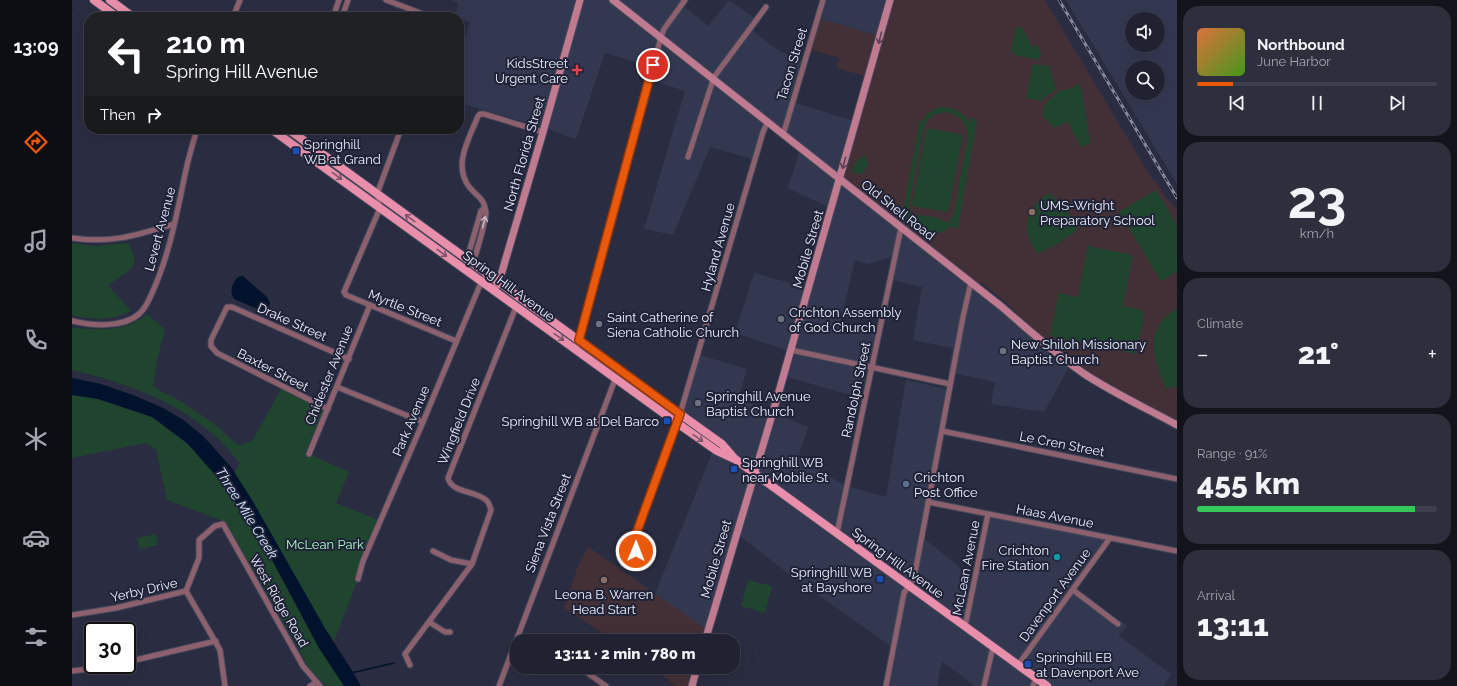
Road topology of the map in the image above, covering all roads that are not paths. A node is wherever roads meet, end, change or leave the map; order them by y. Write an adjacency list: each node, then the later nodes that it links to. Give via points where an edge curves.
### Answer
1 (94, 0): 14 (main road)
2 (110, 0): 12 (main road)
3 (240, 0): 16 (street)
4 (340, 0): 17 (street)
5 (348, 0): 18 (street)
6 (386, 0): 19 (street)
7 (580, 0): 23 (street, North Florida Street)
8 (613, 0): 20 (street, Old Shell Road)
9 (685, 0): 20 (street, via 664,29)
10 (823, 0): 29 (street, Tacon Street)
11 (890, 0): 32 (street, Mobile Street, one-way to 32)
12 (119, 3): 15 (main road)
13 (766, 7): 21 (street)
14 (110, 12)
15 (128, 12)
16 (235, 12)
17 (335, 12)
18 (344, 12)
19 (418, 12)
20 (661, 38): 21 (street, Old Shell Road); 48 (street)
21 (713, 80): 22 (street, Old Shell Road); 31 (street)
22 (767, 123): 29 (street, Old Shell Road); 59 (street, Hyland Avenue)
23 (543, 132): 38 (street, via 484,114 478,116 464,152 462,168 466,183 484,202 486,213); 41 (street, North Florida Street)
24 (196, 134): 35 (street, Levert Avenue)
25 (278, 134): 30 (main road, Spring Hill Avenue)
26 (291, 134): 30 (street)
27 (298, 134): 33 (main road, Spring Hill Avenue)
28 (399, 134): 33 (street)
29 (783, 135): 32 (street, Old Shell Road)
30 (288, 141): 34 (main road, Spring Hill Avenue, one-way to 34)
31 (688, 157)
32 (840, 179): 36 (street, Old Shell Road); 51 (street, Mobile Street)
33 (377, 194): 34 (street); 38 (main road, Spring Hill Avenue, one-way to 33)
34 (380, 208): 40 (main road, Spring Hill Avenue, one-way to 40); 44 (street, Myrtle Street, via 344,292)
35 (174, 224): 37 (street, via 126,238 94,241); 46 (street, Levert Avenue, via 160,274 147,304 139,314 123,322 89,324)
36 (901, 228): 42 (street, Old Shell Road); 53 (street, Randolph Street)
37 (72, 238)
38 (470, 261): 39 (main road, Spring Hill Avenue)
39 (487, 273): 40 (street, Park Avenue); 41 (main road, Spring Hill Avenue)
40 (481, 281): 43 (main road, Spring Hill Avenue); 47 (street, Park Avenue)
41 (499, 282): 43 (street, North Florida Street); 48 (main road, Spring Hill Avenue)
42 (971, 282): 56 (street); 62 (street, Old Shell Road, via 1083,372)
43 (494, 290): 45 (main road, Spring Hill Avenue)
44 (370, 305): 47 (street, Myrtle Street); 52 (street, Chidester Avenue)
45 (516, 307): 50 (main road, Spring Hill Avenue, one-way to 50); 76 (street, Wingfield Drive, via 448,478 456,488 488,501 490,510)
46 (72, 321)
47 (456, 340): 60 (street, Park Avenue)
48 (579, 340): 50 (street); 54 (main road, Spring Hill Avenue)
49 (211, 346): 52 (street, Drake Street, via 211,340 227,307 232,307); 58 (street, Baxter Street, via 217,353)
50 (576, 350): 55 (main road, Spring Hill Avenue)
51 (791, 350): 53 (street); 66 (street, Mobile Street)
52 (349, 359): 57 (street, Chidester Avenue)
53 (872, 367): 56 (street); 71 (street, Randolph Street)
54 (619, 369): 55 (street, Siena Vista Street); 59 (main road, Spring Hill Avenue)
55 (615, 378): 61 (main road, Spring Hill Avenue); 100 (street, Siena Vista Street)
56 (950, 384): 63 (street)
57 (337, 388): 58 (street, Chidester Avenue); 60 (street)
58 (328, 409): 64 (street, Chidester Avenue)
59 (680, 414): 61 (street, Hyland Avenue); 65 (main road, Spring Hill Avenue, via 722,444)
60 (423, 422): 77 (street, Park Avenue)
61 (677, 423): 65 (main road, Spring Hill Avenue, one-way to 65, via 717,451); 73 (street, Hyland Avenue)
62 (1177, 425)
63 (942, 431): 67 (street, Le Cren Street); 68 (street)
64 (309, 454)
65 (735, 459): 66 (main road, Spring Hill Avenue)
66 (754, 473): 71 (main road, Spring Hill Avenue); 86 (street, Mobile Street)
67 (1177, 479)
68 (928, 502): 69 (street, Haas Avenue); 78 (street, via 914,578)
69 (988, 514): 72 (street, Haas Avenue); 84 (street, McLean Avenue)
70 (222, 524): 80 (street, Yerby Drive, via 215,526 199,540 199,558); 97 (street, West Ridge Road, via 303,666)
71 (837, 533): 78 (main road, Spring Hill Avenue)
72 (1110, 538): 75 (street, Haas Avenue); 79 (street, Davenport Avenue)
73 (632, 545)
74 (433, 551): 76 (street, via 451,560)
75 (1177, 551)
76 (472, 564): 82 (street, Wingfield Drive)
77 (358, 578)
78 (909, 586): 84 (main road, Spring Hill Avenue); 103 (street, via 904,594)
79 (1072, 590): 83 (street); 90 (street, Davenport Avenue)
80 (186, 592): 81 (street, Yerby Drive); 87 (street)
81 (72, 615)
82 (429, 622): 85 (street, via 445,632); 91 (street, Wingfield Drive, via 405,654)
83 (1118, 624)
84 (965, 627): 88 (main road, Spring Hill Avenue)
85 (450, 632)
86 (707, 634)
87 (216, 641): 89 (street); 98 (street, via 220,650)
88 (993, 647): 90 (main road, Spring Hill Avenue); 104 (street)
89 (136, 660)
90 (1018, 665): 96 (main road, Spring Hill Avenue)
91 (410, 666)
92 (84, 670): 93 (street)
93 (72, 671)
94 (589, 674): 101 (street)
95 (695, 674): 102 (street)
96 (1034, 682): 105 (main road, Spring Hill Avenue)
97 (318, 684): 99 (street)
98 (225, 686)
99 (310, 686)
100 (499, 686)
101 (606, 686)
102 (692, 686)
103 (886, 686)
104 (984, 686)
105 (1047, 686)

